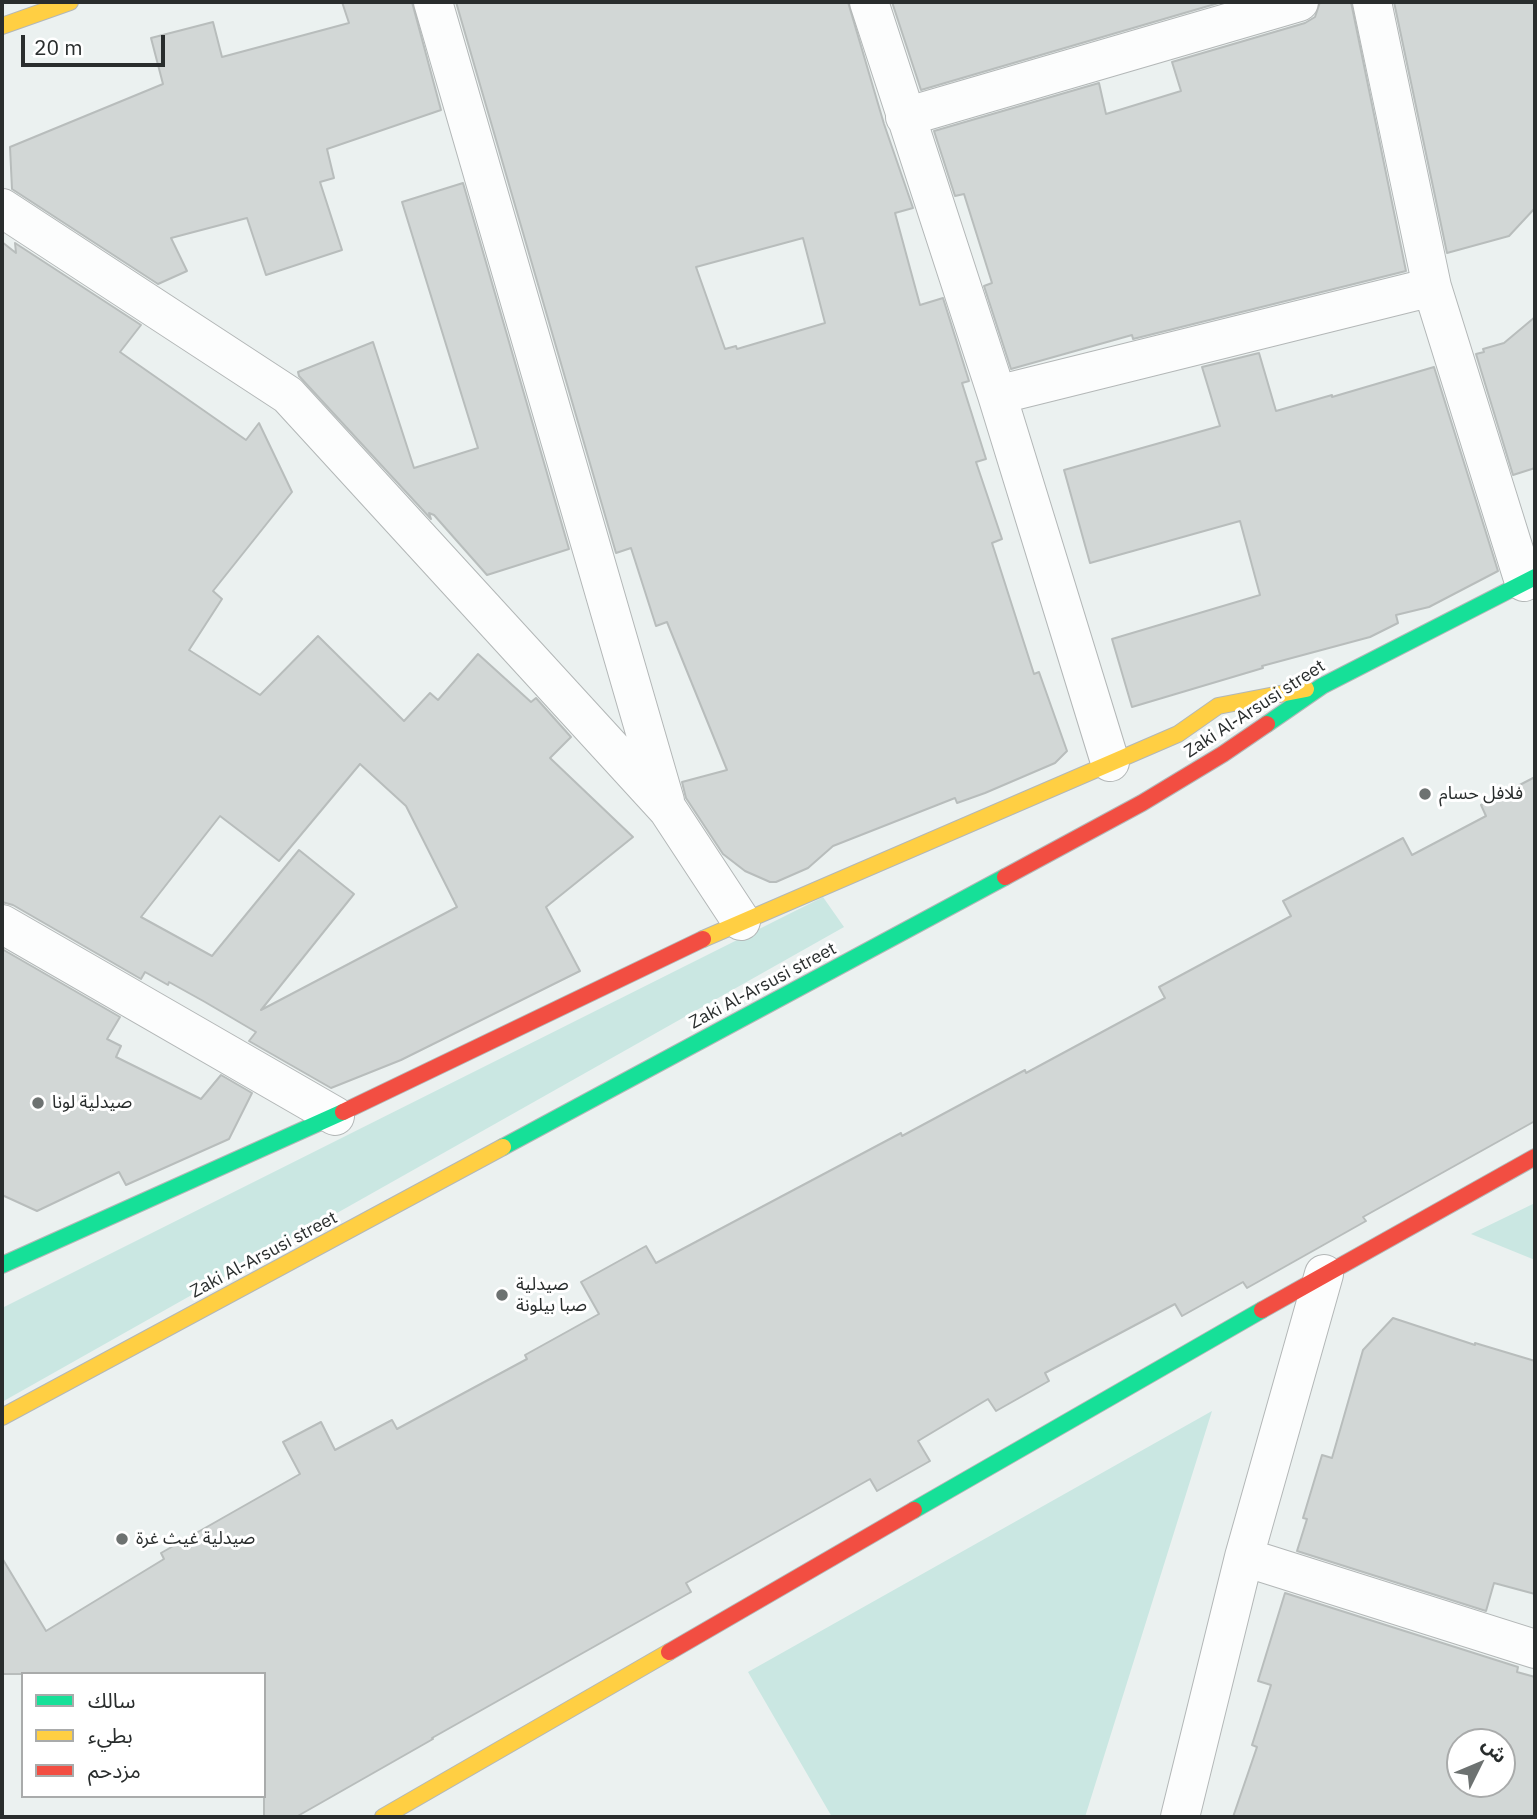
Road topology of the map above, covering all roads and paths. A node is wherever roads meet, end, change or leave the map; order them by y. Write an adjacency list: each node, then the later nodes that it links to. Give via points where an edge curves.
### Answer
1 (70, 2): 6 (street)
2 (433, 2): 14 (street)
3 (869, 2): 7 (street)
4 (1299, 2): 7 (street)
5 (1371, 2): 9 (street)
6 (2, 26)
7 (905, 117): 10 (street)
8 (2, 208): 14 (street, via 288,395)
9 (1433, 287): 10 (street); 11 (street)
10 (997, 395): 13 (street)
11 (1529, 580): 12 (street, Zaki Al-Arsusi street)
12 (1322, 686): 13 (street, via 1219,706 1178,734); 21 (street, Zaki Al-Arsusi street, via 1142,803)
13 (1110, 762): 15 (street)
14 (668, 810): 15 (street)
15 (741, 921): 17 (street)
16 (2, 925): 17 (street)
17 (335, 1116): 19 (street)
18 (1535, 1157): 20 (street)
19 (2, 1265)
20 (1324, 1275): 22 (street); 24 (street)
21 (2, 1417)
22 (1244, 1557): 23 (street); 25 (street)
23 (1535, 1649)
24 (383, 1817)
25 (1180, 1817)

